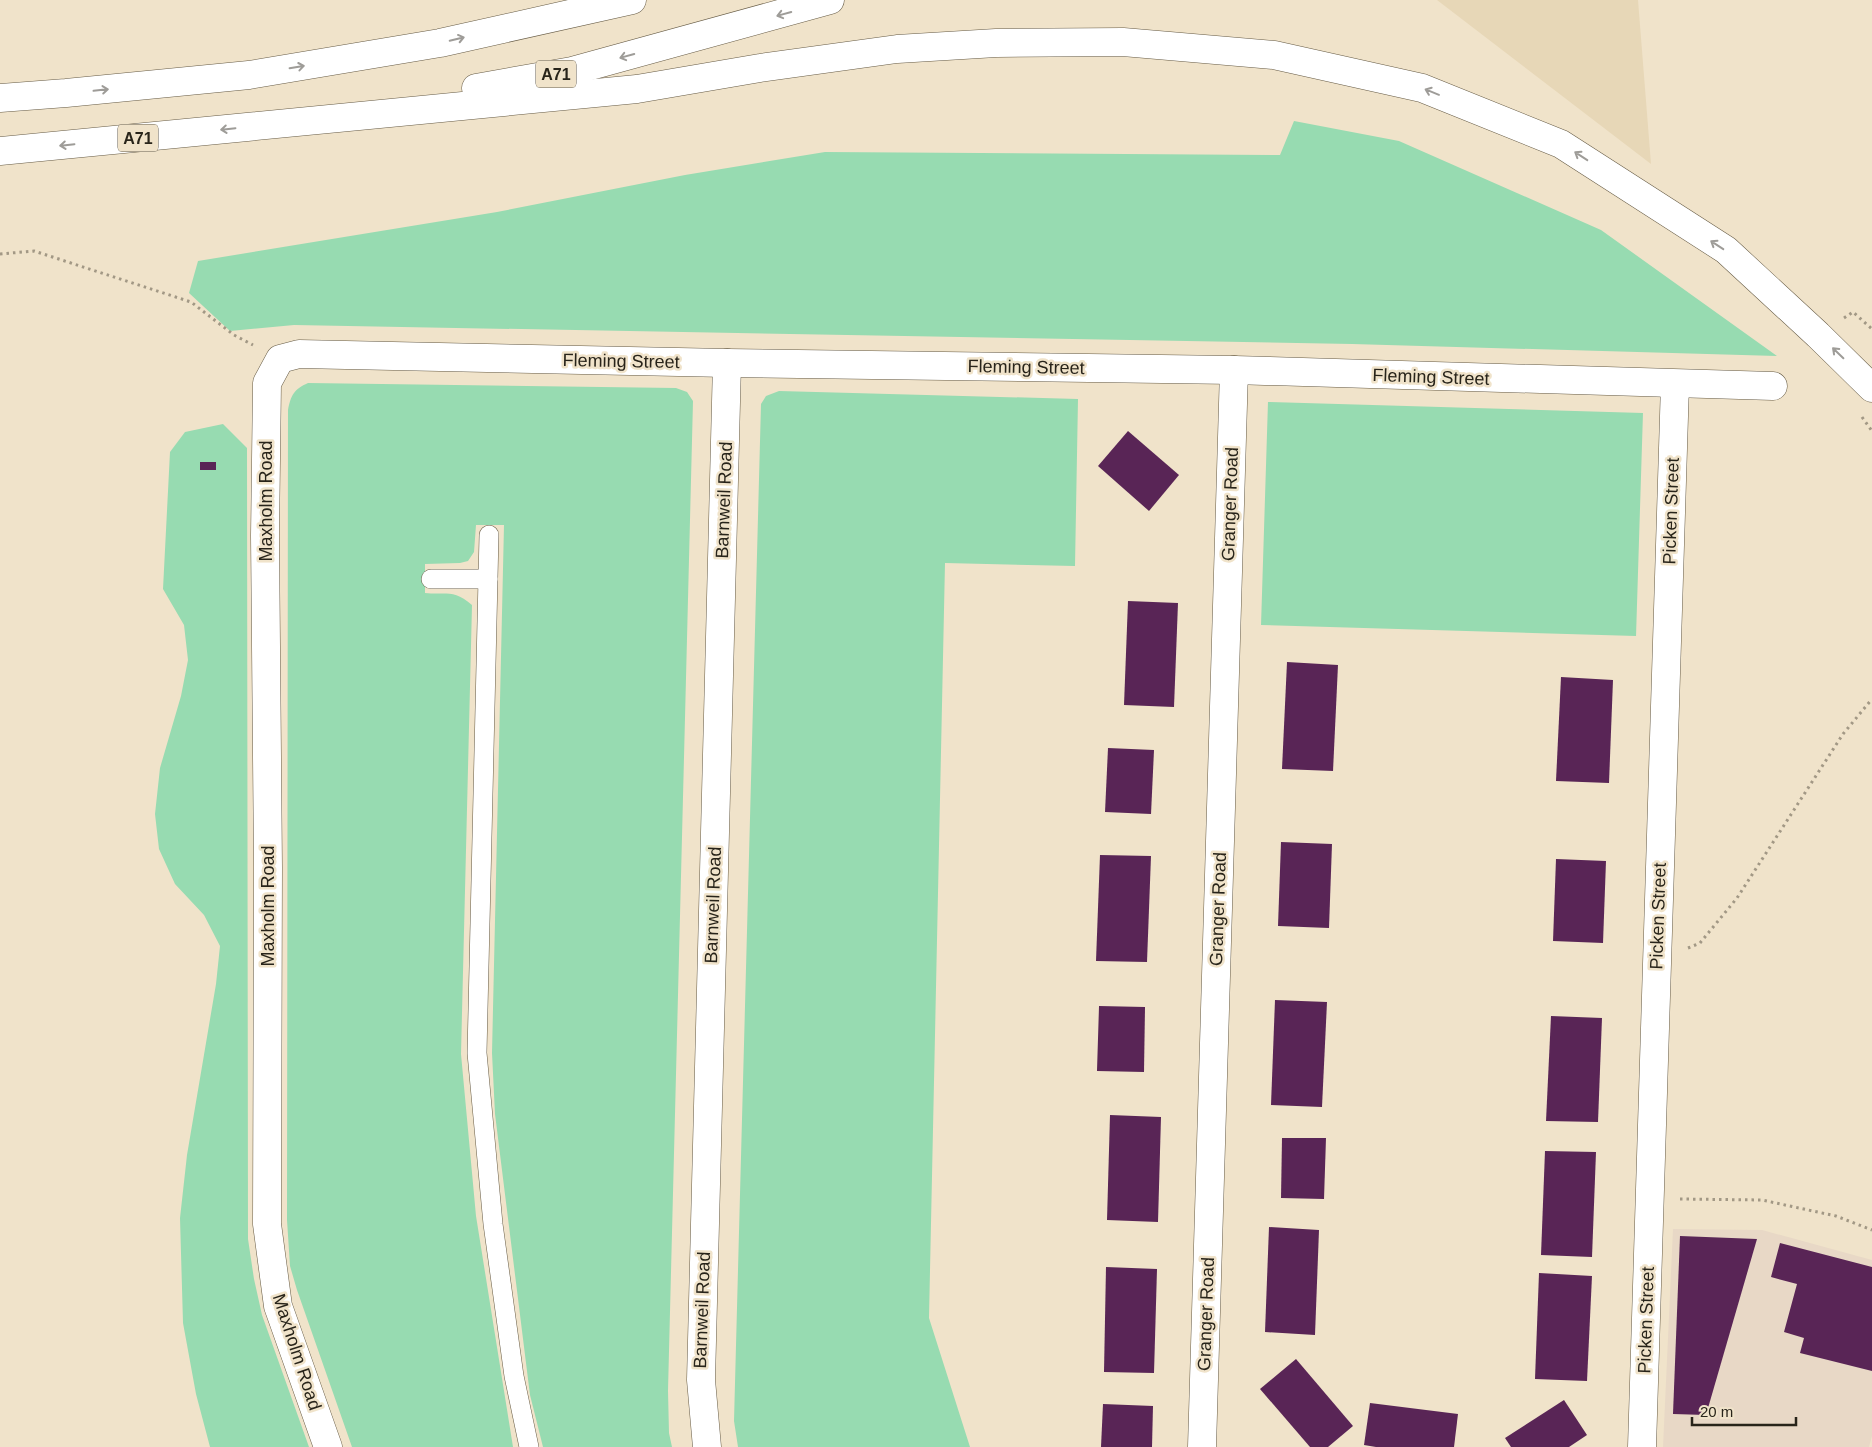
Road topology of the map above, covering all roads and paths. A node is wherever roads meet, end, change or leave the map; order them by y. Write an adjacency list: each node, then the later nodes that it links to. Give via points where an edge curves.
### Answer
1 (632, 0): 3 (street, one-way to 1, via 249,75 440,43)
2 (830, 0): 4 (street, A71, one-way to 4, via 572,71)
3 (0, 98)
4 (277, 124): 5 (street, A71, one-way to 5); 12 (street, one-way to 4, via 1726,250 1561,144 1422,88 1274,55 1124,42 996,43 897,49 637,89)
5 (0, 151)
6 (0, 254): 7 (path, via 34,251 191,302 234,335)
7 (280, 360): 8 (street, Fleming Street, via 299,354); 20 (street, Maxholm Road, via 267,382 267,1224 278,1306)
8 (728, 363): 9 (street, Fleming Street); 22 (street, Barnweil Road, via 701,1380)
9 (1234, 370): 10 (street, Fleming Street); 23 (street, Granger Road)
10 (1675, 384): 11 (street, Fleming Street); 17 (street, Picken Street)
11 (1773, 386)
12 (1872, 388)
13 (489, 535): 15 (lane)
14 (431, 579): 15 (lane)
15 (488, 579): 21 (lane, via 477,1053 493,1224 514,1376)
16 (1872, 699): 17 (path, via 1843,734 1737,898 1700,943)
17 (1657, 963): 18 (street, Picken Street)
18 (1650, 1199): 19 (path, via 1762,1200 1836,1216); 24 (street, Picken Street)
19 (1872, 1230)
20 (328, 1447)
21 (529, 1447)
22 (706, 1447)
23 (1202, 1447)
24 (1642, 1447)

